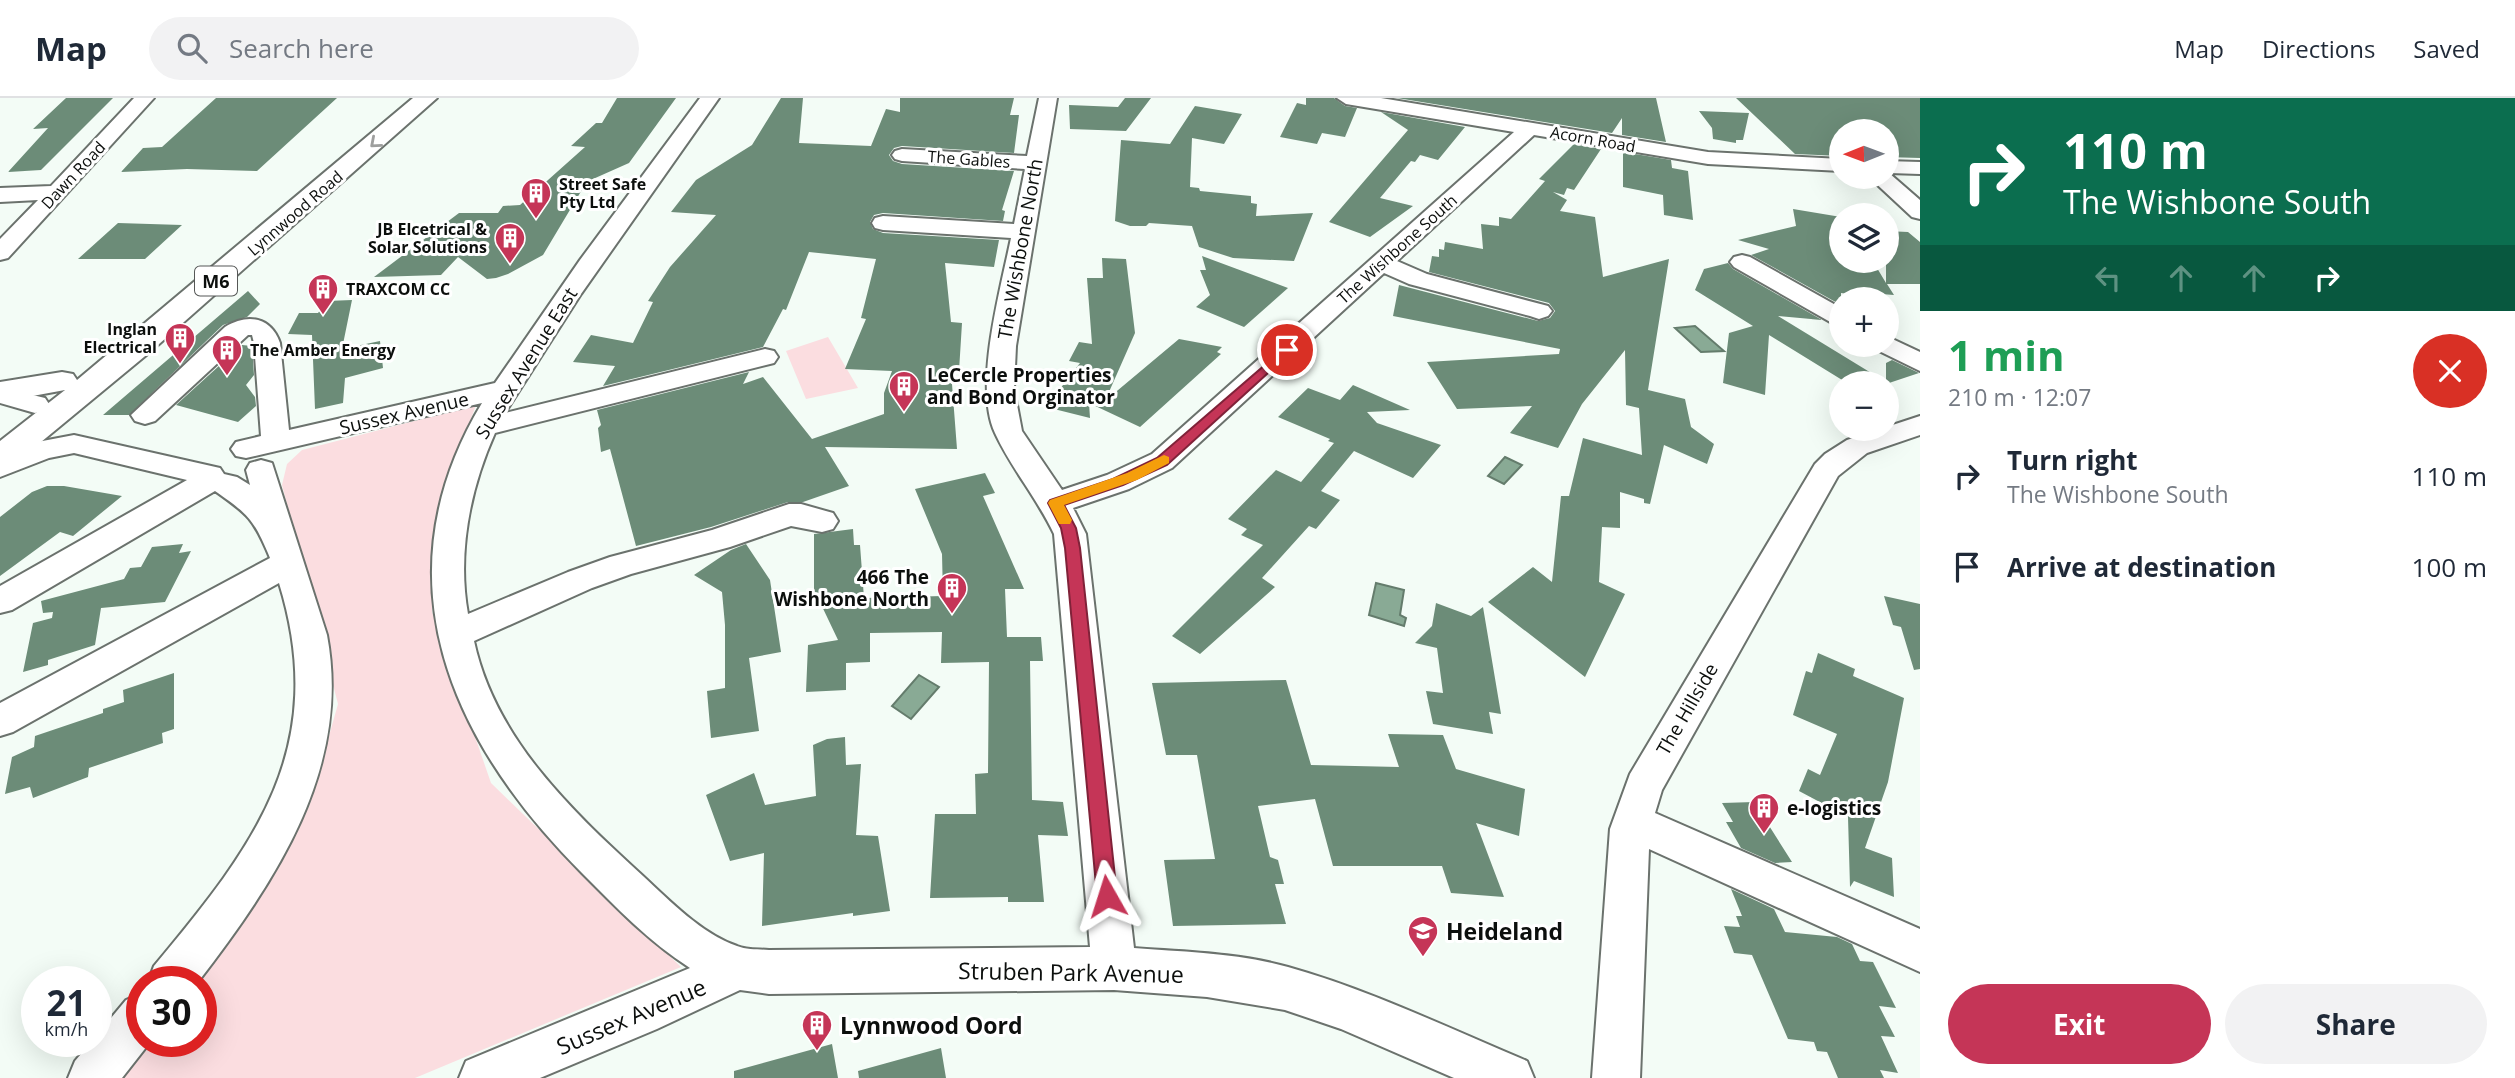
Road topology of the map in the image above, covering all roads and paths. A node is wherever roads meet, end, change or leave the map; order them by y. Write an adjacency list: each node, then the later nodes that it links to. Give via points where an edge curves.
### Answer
1 (145, 98): 14 (street, Dawn Road)
2 (397, 98): 27 (main road, Lynnwood Road / M6)
3 (426, 98): 30 (main road, Lynnwood Road / M6, one-way to 30, via 139,346)
4 (710, 98): 28 (street, Sussex Avenue East)
5 (1048, 98): 9 (street, The Wishbone North)
6 (1346, 98): 7 (street, Acorn Road)
7 (1529, 129): 10 (street, Acorn Road, via 1720,160); 21 (street, The Wishbone South)
8 (902, 155): 9 (street, The Gables)
9 (1036, 163): 18 (street, The Wishbone North)
10 (1829, 165)
11 (1899, 167): 12 (street)
12 (1920, 168)
13 (1894, 189): 16 (street)
14 (57, 192): 15 (street); 19 (street, Dawn Road)
15 (0, 195)
16 (1920, 212)
17 (883, 223): 18 (street)
18 (1024, 232): 39 (street, The Wishbone North, via 1003,346 1001,405 1015,444)
19 (0, 253)
20 (1742, 262): 23 (street)
21 (1383, 264): 22 (street, via 1418,279); 39 (street, The Wishbone South, via 1162,461)
22 (1539, 311)
23 (1829, 311)
24 (1899, 351): 26 (street)
25 (765, 357): 33 (street)
26 (1920, 363)
27 (62, 381): 29 (main road); 30 (main road, Lynnwood Road / M6)
28 (505, 389): 33 (street, Sussex Avenue East); 37 (street, Sussex Avenue)
29 (0, 393): 30 (street, Sussex Avenue)
30 (43, 411): 34 (main road, Lynnwood Road / M6); 35 (main road); 36 (main road, Lynnwood Road / M6); 37 (street, Sussex Avenue, via 75,433 148,454)
31 (145, 415): 37 (street, via 234,332 243,327 263,331 267,342)
32 (1920, 425): 45 (street, The Hillside, via 1855,447 1826,471 1655,765)
33 (483, 426): 43 (street, Sussex Avenue East, via 454,501 448,536)
34 (0, 430)
35 (0, 444)
36 (0, 458)
37 (247, 461): 38 (street, Sussex Avenue, via 74,444 42,450); 41 (street, Sussex Avenue, via 261,509 275,528); 42 (street)
38 (0, 467)
39 (1055, 503): 49 (street, The Wishbone North, via 1070,534 1078,589)
40 (822, 521): 43 (street, via 789,515 622,565)
41 (288, 563): 44 (street); 47 (street, via 313,658 314,718 303,770 268,848)
42 (0, 601)
43 (454, 635): 48 (street, Sussex Avenue East, via 477,703 534,796 687,942)
44 (0, 721)
45 (1632, 822): 46 (street); 54 (street, The Hillside)
46 (1920, 951)
47 (183, 966)
48 (738, 968): 49 (street, Struben Park Avenue, via 809,972); 52 (street, Sussex Avenue)
49 (1114, 968): 53 (street, Struben Park Avenue, via 1207,975 1285,988 1344,1007)
50 (126, 1036): 51 (street)
51 (92, 1078)
52 (483, 1078)
53 (1510, 1078)
54 (1616, 1078)

